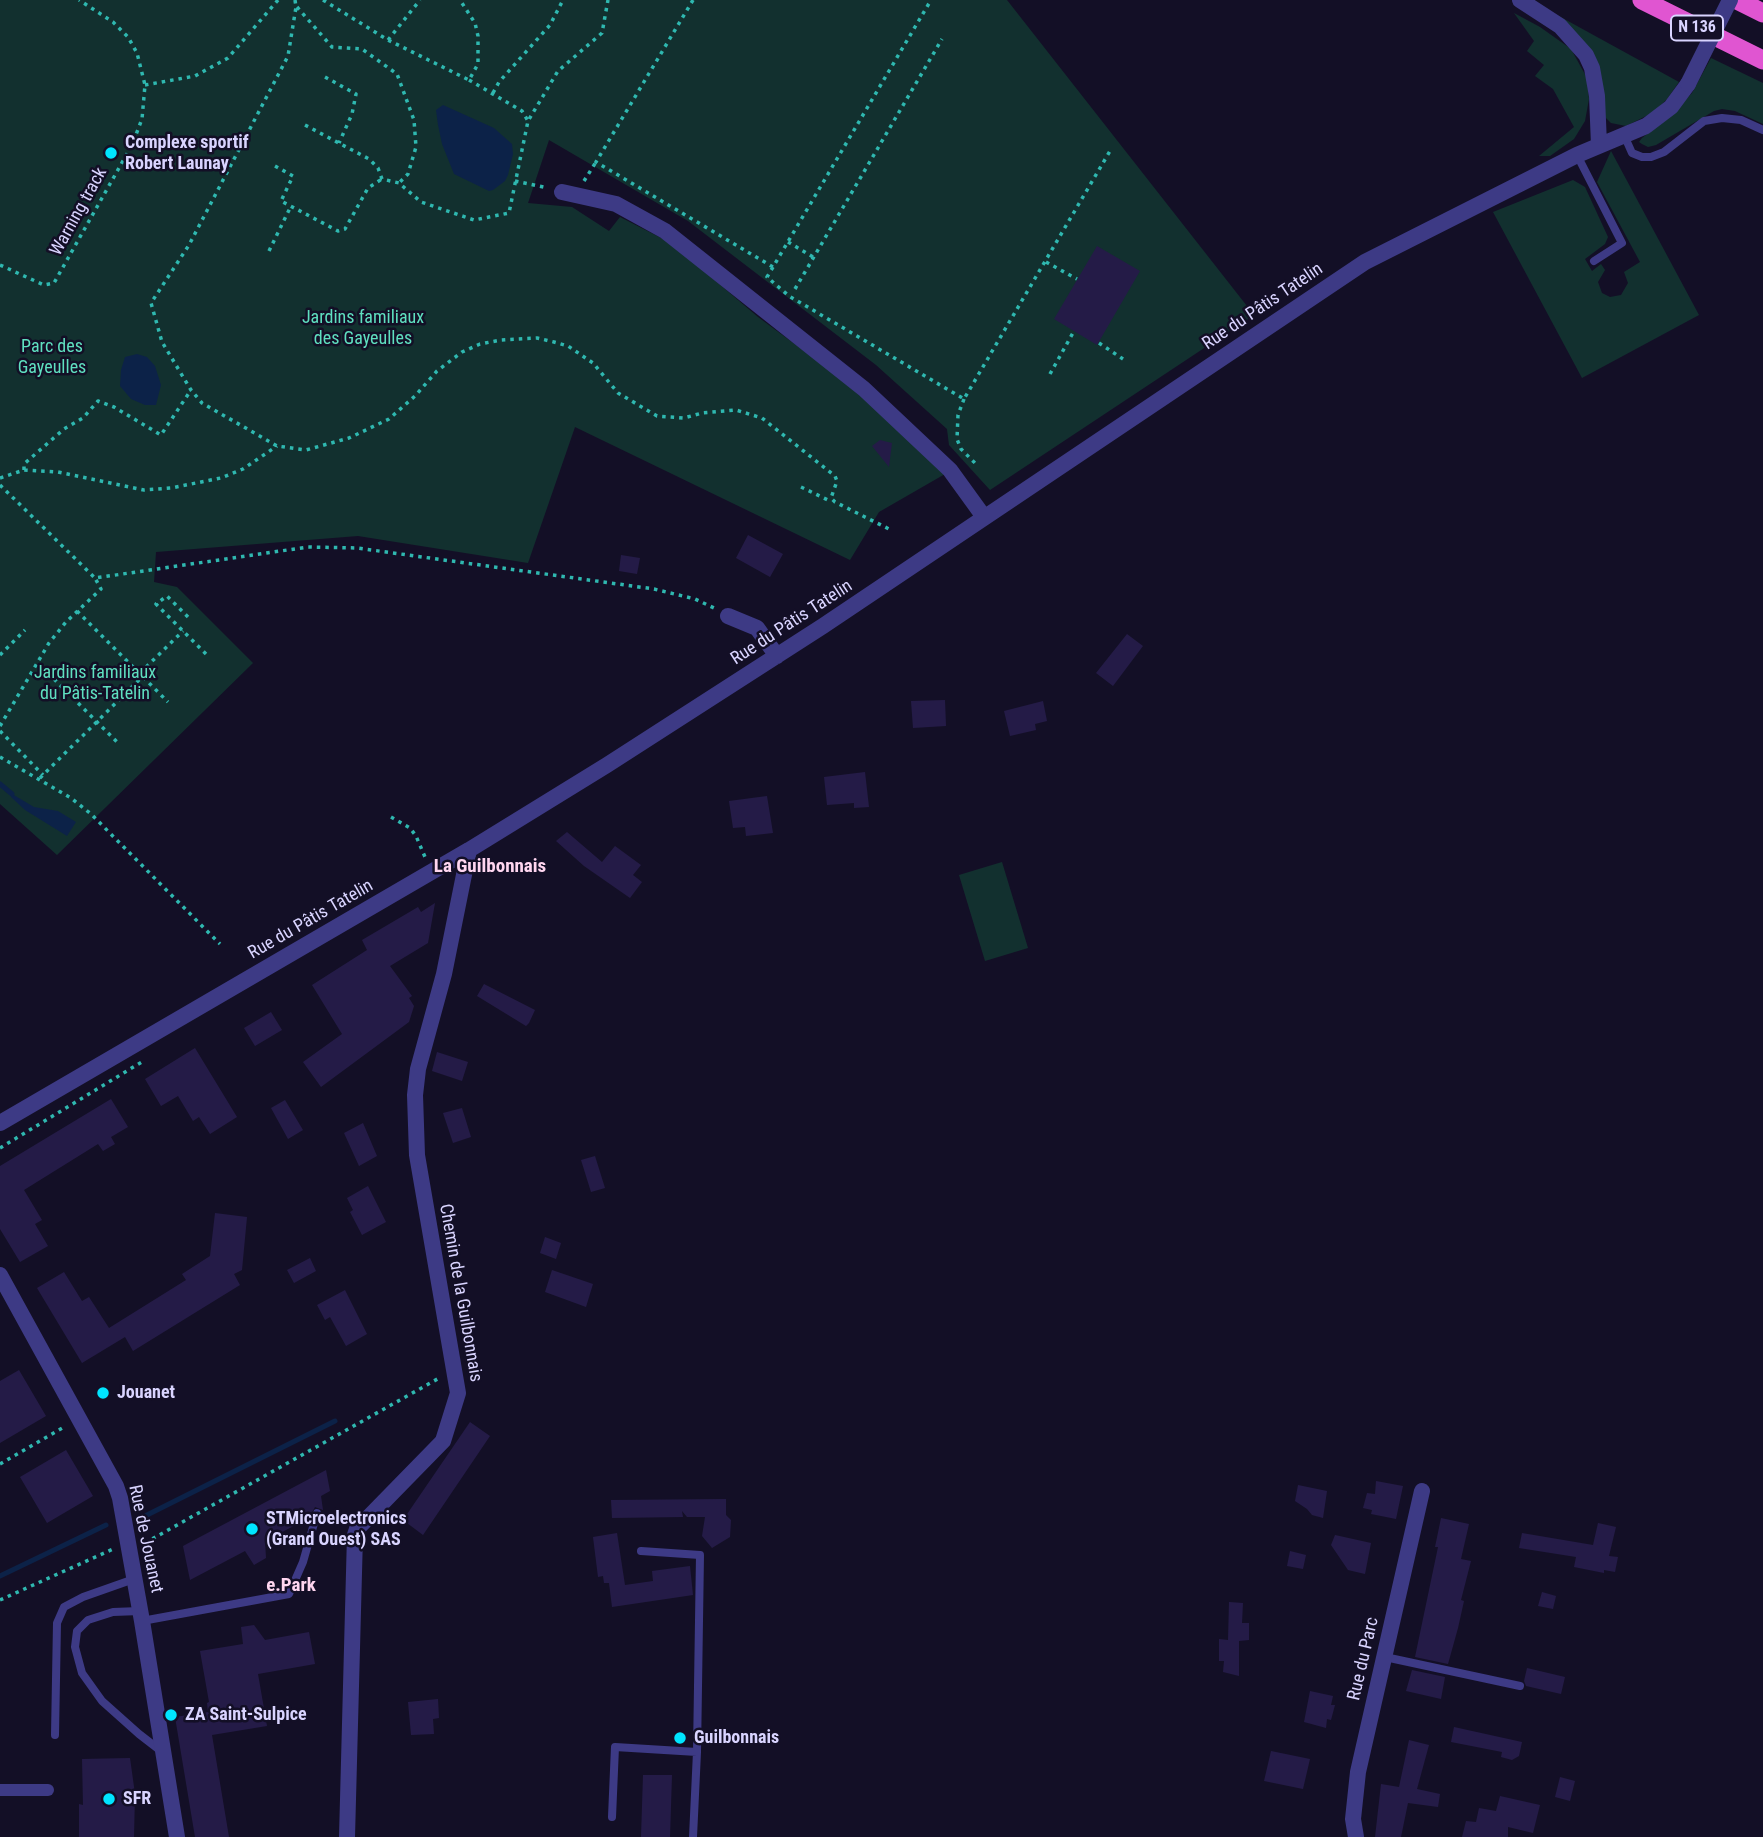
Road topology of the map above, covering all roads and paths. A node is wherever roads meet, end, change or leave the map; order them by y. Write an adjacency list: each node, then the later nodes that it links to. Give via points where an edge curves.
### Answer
1 (79, 0): 24 (path, Warning track, via 128,37)
2 (278, 0): 24 (path, via 228,58 195,76)
3 (295, 0): 17 (path)
4 (323, 0): 20 (path)
5 (420, 0): 20 (path)
6 (460, 0): 23 (path, via 478,36 478,64)
7 (563, 0): 25 (path, via 550,24)
8 (608, 0): 26 (path, via 602,33 558,71)
9 (693, 0): 34 (path)
10 (931, 0): 41 (path)
11 (1520, 0): 31 (street, via 1560,26 1586,55 1595,80)
12 (1642, 0): 21 (highway, N 136)
13 (1730, 0): 29 (street, Rue du Pâtis Tatelin, bridge, via 1682,94 1661,116)
14 (1737, 0): 18 (highway, N 136)
15 (1749, 0): 16 (highway)
16 (1763, 6)
17 (296, 7): 38 (path, via 332,47 362,49 397,74 414,120 416,147 408,174); 54 (path, via 288,56 189,245 151,303 162,342)
18 (1763, 13)
19 (942, 39): 43 (path)
20 (388, 40): 23 (path)
21 (1759, 58)
22 (325, 77): 30 (path, via 356,94)
23 (469, 80): 25 (path)
24 (145, 85): 46 (path, Warning track, via 142,119 132,145 58,279 44,285)
25 (493, 93): 26 (path, via 522,111)
26 (528, 121): 37 (path)
27 (305, 125): 30 (path)
28 (1763, 130): 29 (lane, via 1741,120 1704,121 1651,157 1632,152)
29 (1624, 135): 31 (street, Rue du Pâtis Tatelin)
30 (340, 142): 36 (path, via 369,159)
31 (1598, 145): 33 (street, Rue du Pâtis Tatelin)
32 (1110, 151): 45 (path)
33 (1577, 155): 44 (lane, via 1622,243); 63 (street, Rue du Pâtis Tatelin, via 1365,261)
34 (596, 162): 39 (path); 47 (path)
35 (275, 166): 40 (path, via 293,176 281,201)
36 (382, 179): 38 (path); 40 (path, via 368,188 343,231)
37 (515, 181): 38 (path, via 509,213 474,219 421,202); 39 (path)
38 (399, 183)
39 (569, 193): 63 (street, via 616,204 665,231 864,388 959,480)
40 (292, 206): 42 (path)
41 (788, 242): 43 (path); 47 (path)
42 (269, 251)
43 (813, 257): 49 (path)
44 (1594, 261)
45 (1046, 262): 48 (path); 55 (path)
46 (0, 265)
47 (774, 267): 55 (path, via 767,277 789,296)
48 (1077, 279)
49 (795, 289)
50 (1074, 331): 53 (path)
51 (1099, 343): 52 (path)
52 (1123, 359)
53 (1049, 374)
54 (191, 390): 56 (path, via 202,402); 58 (path, via 161,435 98,401 24,464)
55 (964, 399): 57 (path, via 957,439)
56 (277, 446): 58 (path, via 243,469 172,488 144,490 58,472); 62 (path, via 306,450 349,438 389,419 462,352 500,340 537,338 579,353 618,393 657,416 684,418 736,410 762,418 835,475)
57 (976, 464)
58 (24, 470): 59 (path)
59 (0, 478)
60 (0, 485): 65 (path)
61 (801, 487): 62 (path)
62 (831, 498): 64 (path)
63 (984, 517): 72 (street, Rue du Pâtis Tatelin)
64 (889, 529)
65 (95, 578): 66 (path, via 101,589); 67 (path, via 308,547 357,548 654,589 695,599)
66 (78, 611): 74 (path); 78 (path, via 49,643)
67 (728, 616): 72 (street, via 757,628)
68 (188, 617): 70 (path, via 167,596 156,604)
69 (25, 630): 71 (path)
70 (183, 631): 73 (path); 74 (path)
71 (0, 655)
72 (777, 656): 84 (street, Rue du Pâtis Tatelin)
73 (209, 657)
74 (141, 675): 76 (path); 77 (path)
75 (54, 679): 77 (path)
76 (168, 702)
77 (97, 722): 80 (path); 82 (path)
78 (0, 726)
79 (0, 731): 82 (path)
80 (119, 744)
81 (0, 757): 82 (path)
82 (41, 777): 86 (path, via 91,814)
83 (391, 817): 85 (path, via 416,835)
84 (469, 850): 85 (street, Rue du Pâtis Tatelin); 91 (street, Chemin de la Guilbonnais, via 415,1095 417,1154)
85 (431, 872): 88 (street, Rue du Pâtis Tatelin)
86 (220, 944)
87 (155, 1054): 89 (path)
88 (0, 1123)
89 (0, 1148)
90 (0, 1275): 92 (street, Rue de Jouanet)
91 (454, 1369): 97 (path); 110 (street, Chemin de la Guilbonnais, via 458,1393 443,1441 355,1535)
92 (78, 1419): 93 (path); 97 (street, Rue de Jouanet, via 116,1486)
93 (0, 1464)
94 (1422, 1491): 101 (street, Rue du Parc)
95 (317, 1513): 100 (lane, via 289,1594)
96 (641, 1551): 105 (lane, via 700,1555)
97 (130, 1552): 98 (street, Rue de Jouanet); 99 (path, via 118,1547)
98 (134, 1579): 100 (street, Rue de Jouanet); 103 (lane, via 64,1607 57,1623)
99 (0, 1600)
100 (141, 1616): 104 (street, Rue de Jouanet); 104 (lane, via 113,1612 88,1620 77,1631 75,1647 82,1673 102,1700)
101 (1385, 1657): 102 (lane); 112 (street, Rue du Parc, via 1358,1772 1353,1819)
102 (1520, 1686)
103 (55, 1735)
104 (162, 1751): 109 (street, Rue de Jouanet)
105 (697, 1752): 108 (lane, via 615,1747); 111 (lane)
106 (0, 1790): 107 (street)
107 (48, 1790)
108 (612, 1817)
109 (177, 1837)
110 (347, 1837)
111 (693, 1837)
112 (1356, 1837)

